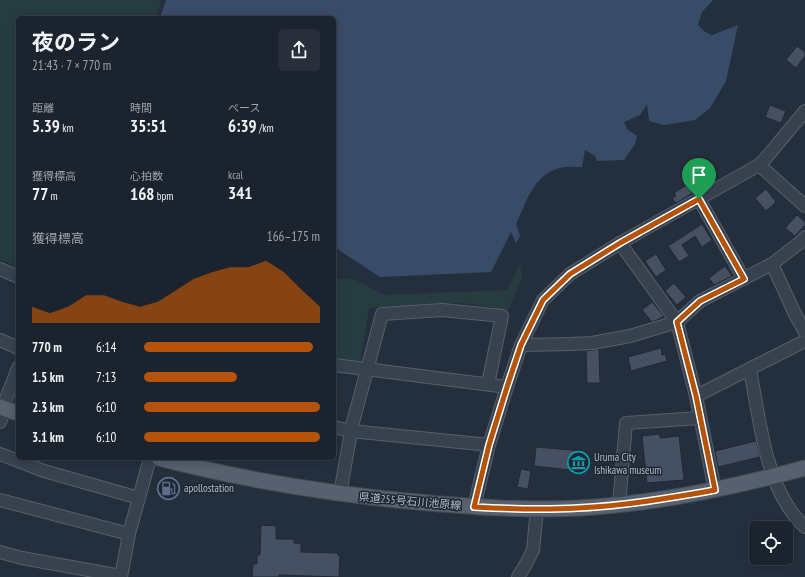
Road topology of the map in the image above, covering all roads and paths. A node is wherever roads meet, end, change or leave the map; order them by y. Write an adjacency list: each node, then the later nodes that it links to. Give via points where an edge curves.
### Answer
1 (805, 111): 2 (street)
2 (759, 165): 3 (street); 4 (street)
3 (699, 199): 6 (street); 10 (street)
4 (805, 206)
5 (805, 237): 7 (street)
6 (620, 243): 11 (street); 14 (street, via 570,274 543,300)
7 (772, 264): 10 (street); 12 (street)
8 (0, 269): 9 (street)
9 (16, 276)
10 (744, 279): 11 (street, via 700,301)
11 (677, 322): 14 (street, via 630,336 592,342); 22 (street)
12 (803, 337): 18 (street)
13 (0, 340): 15 (street)
14 (521, 345): 21 (street)
15 (16, 347)
16 (336, 365): 17 (street)
17 (366, 369): 20 (street); 20 (street, via 382,314 442,310 502,316); 26 (street)
18 (750, 370): 22 (street); 32 (street, via 769,466)
19 (16, 373): 23 (street, via 6,399)
20 (488, 384): 21 (street)
21 (507, 387): 27 (street)
22 (696, 396): 24 (street)
23 (6, 412)
24 (700, 418): 33 (street); 37 (street, via 626,423)
25 (336, 427): 26 (street)
26 (351, 431): 27 (street); 34 (street)
27 (489, 445): 38 (street)
28 (0, 454): 35 (street, via 44,471)
29 (149, 460): 35 (street)
30 (168, 460): 34 (main road, 県道255号石川池原線)
31 (805, 468): 32 (main road, 県道255号石川池原線)
32 (774, 477): 33 (main road, 県道255号石川池原線); 40 (street, via 791,511)
33 (715, 490): 37 (main road, 県道255号石川池原線)
34 (340, 494): 38 (main road, 県道255号石川池原線)
35 (139, 498): 41 (street)
36 (0, 500): 41 (street)
37 (619, 505): 39 (main road, 県道255号石川池原線)
38 (474, 507): 39 (main road, 県道255号石川池原線)
39 (537, 509): 44 (street, via 533,550)
40 (805, 527)
41 (129, 534): 43 (street)
42 (0, 552): 43 (street)
43 (121, 576)
44 (518, 577)

